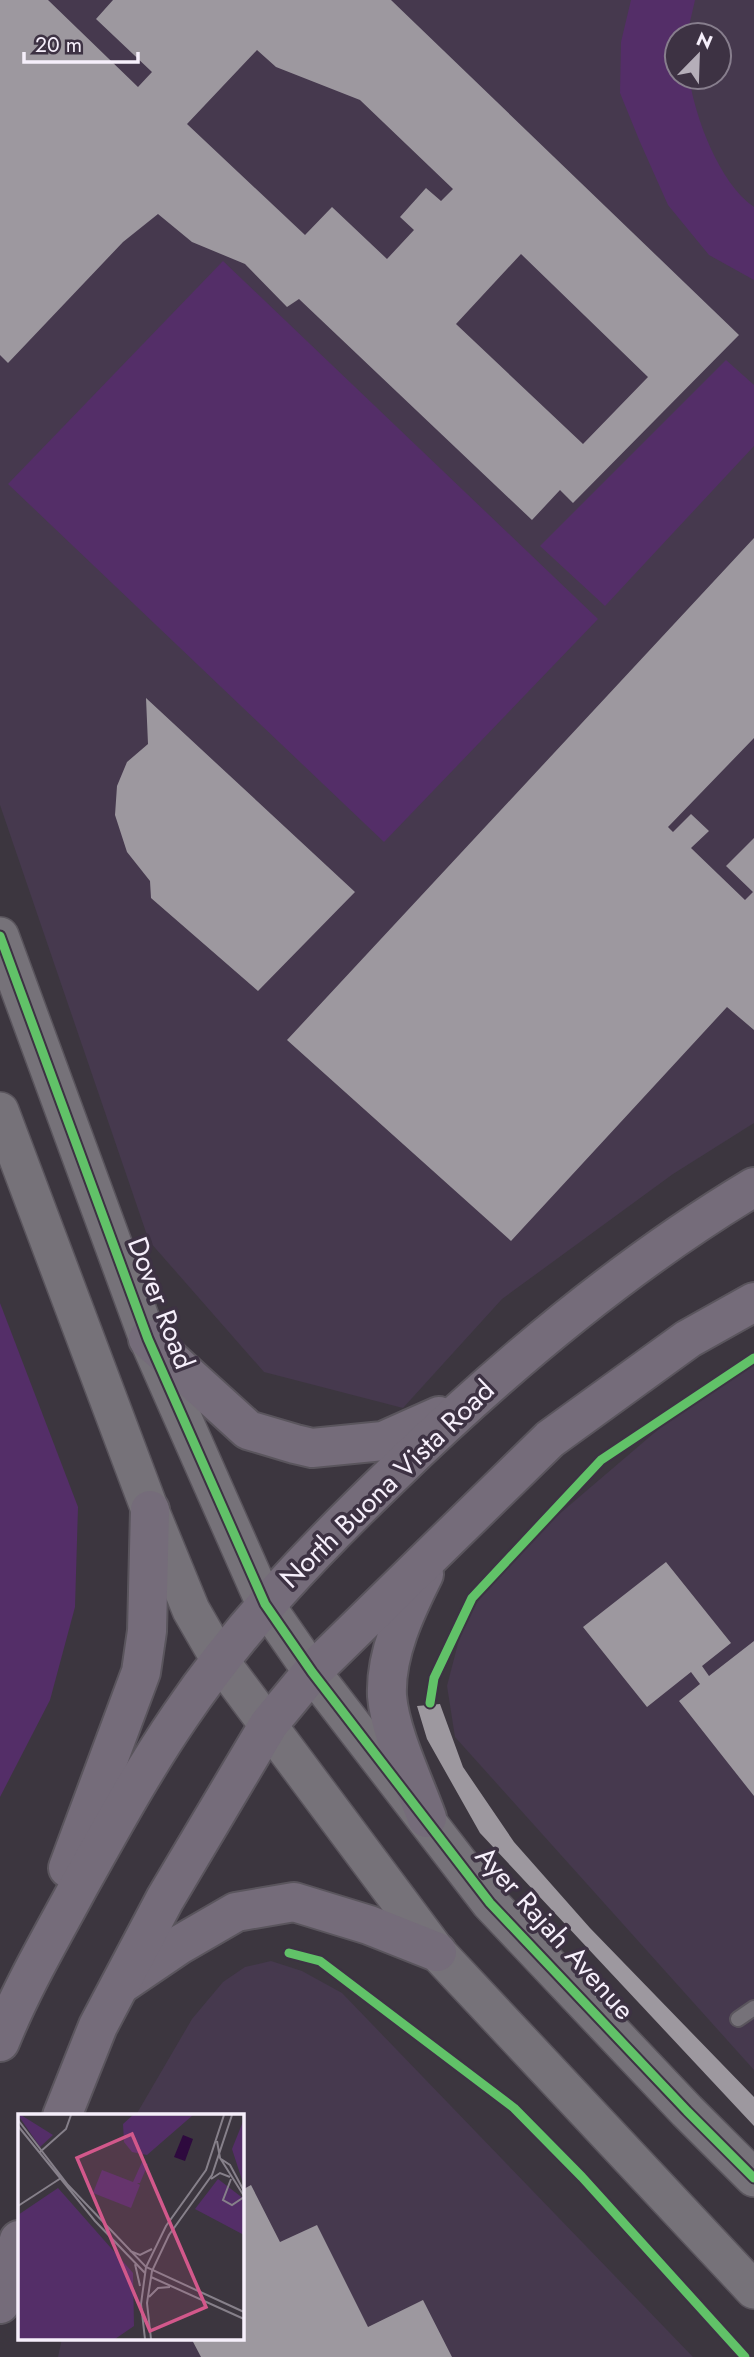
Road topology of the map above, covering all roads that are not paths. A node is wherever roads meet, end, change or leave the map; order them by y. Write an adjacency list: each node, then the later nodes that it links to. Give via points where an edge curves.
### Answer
1 (0, 936): 5 (street, Dover Road)
2 (0, 1111): 7 (street)
3 (754, 1187): 6 (main road, North Buona Vista Road, via 697,1221 567,1318)
4 (754, 1302): 8 (main road, via 688,1339 550,1439)
5 (148, 1339): 6 (main road, via 248,1430 312,1448 383,1441); 9 (street, Dover Road)
6 (463, 1405): 9 (main road, North Buona Vista Road)
7 (150, 1510): 10 (street, via 191,1610); 16 (main road, via 147,1631 141,1672)
8 (436, 1550): 11 (main road); 13 (main road, via 404,1614 387,1695)
9 (265, 1604): 10 (main road, North Buona Vista Road); 11 (street, Dover Road)
10 (221, 1662): 12 (street); 16 (main road, North Buona Vista Road, via 180,1717)
11 (312, 1672): 12 (main road); 13 (street, Ayer Rajah Avenue)
12 (269, 1724): 14 (street); 15 (main road, via 164,1899)
13 (427, 1818): 21 (street, Ayer Rajah Avenue, via 490,1903)
14 (437, 1952): 15 (main road, via 294,1902 236,1912); 23 (street)
15 (118, 1987): 20 (main road)
16 (19, 1994): 19 (main road, North Buona Vista Road)
17 (754, 2008): 18 (lane)
18 (738, 2019)
19 (0, 2042)
20 (63, 2114)
21 (754, 2178)
22 (18, 2243): 24 (main road)
23 (754, 2290)
24 (0, 2304)

